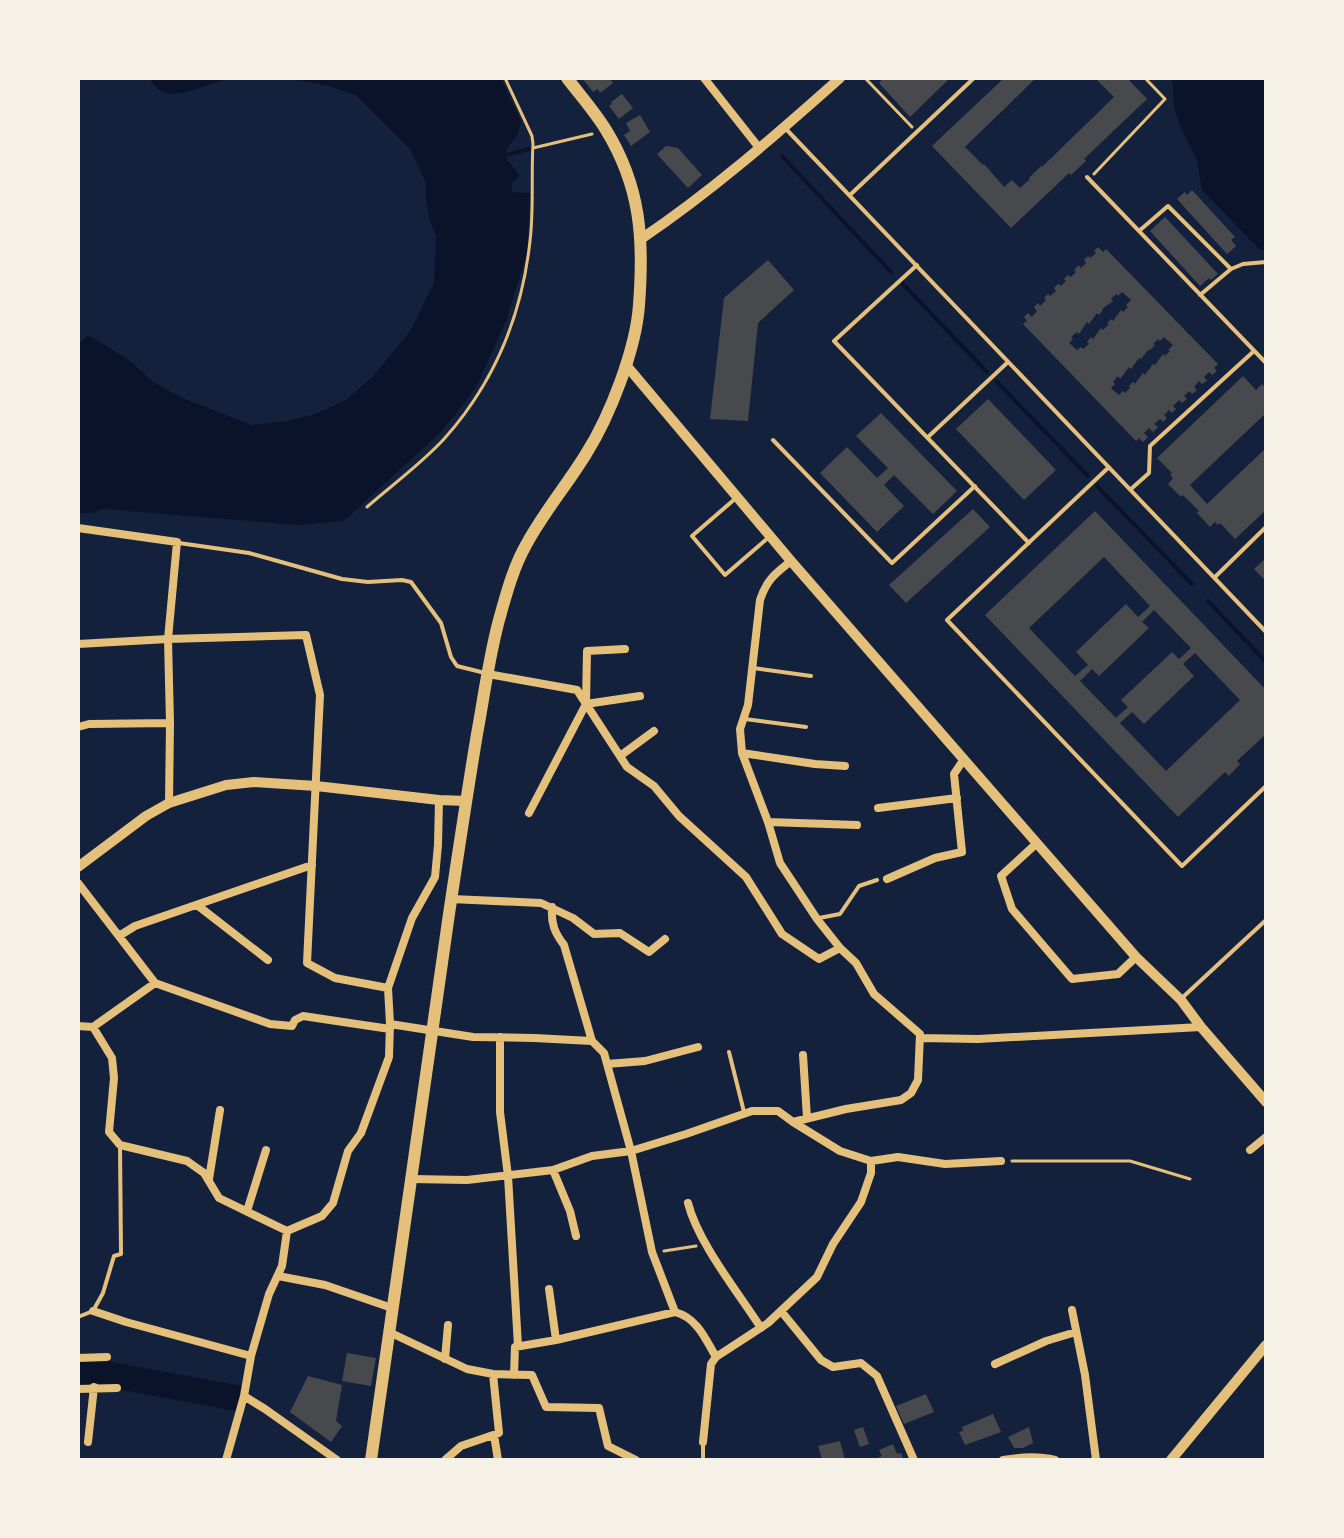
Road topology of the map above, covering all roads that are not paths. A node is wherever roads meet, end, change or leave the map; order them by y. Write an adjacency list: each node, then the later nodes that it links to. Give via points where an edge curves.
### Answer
1 (567, 78): 10 (main road, via 623,162 635,195)
2 (704, 78): 6 (street)
3 (840, 78): 5 (street)
4 (974, 78): 8 (lane)
5 (785, 128): 6 (street); 8 (lane)
6 (760, 149): 10 (street)
7 (1088, 178): 9 (lane)
8 (850, 195): 12 (lane)
9 (1139, 231): 13 (lane, via 1168,206); 14 (lane)
10 (641, 239): 18 (main road, via 639,307)
11 (1266, 262): 13 (lane)
12 (917, 265): 16 (lane); 19 (lane, via 834,341)
13 (1231, 269): 14 (lane)
14 (1200, 295): 15 (lane)
15 (1254, 351): 17 (lane); 23 (lane, via 1150,446 1149,473)
16 (1008, 362): 19 (lane); 21 (lane)
17 (1266, 363)
18 (626, 365): 24 (street); 37 (main road, via 588,452 526,544 498,623)
19 (928, 437): 22 (lane)
20 (773, 440): 22 (lane, via 892,563)
21 (1109, 467): 23 (lane); 29 (lane)
22 (975, 486): 29 (lane)
23 (1131, 489): 31 (lane)
24 (737, 496): 27 (street); 27 (lane, via 692,536 725,575)
25 (1266, 527): 31 (lane)
26 (78, 528): 28 (street)
27 (771, 535): 30 (street)
28 (177, 542): 33 (street); 37 (lane, via 249,553 342,579 411,582 441,623 457,666)
29 (1029, 543): 51 (lane, via 947,620 1182,866)
30 (791, 561): 36 (street, via 765,585); 48 (street)
31 (1215, 577): 32 (lane)
32 (1266, 632)
33 (168, 639): 34 (street); 42 (street); 50 (street, via 306,635 320,695)
34 (78, 644)
35 (625, 649): 40 (street, via 587,651)
36 (753, 668): 38 (lane); 41 (street)
37 (488, 674): 40 (street, via 577,690); 54 (main road)
38 (811, 676)
39 (640, 696): 40 (street)
40 (586, 704): 47 (street); 57 (street)
41 (745, 719): 44 (lane); 46 (street, via 740,729)
42 (170, 723): 43 (street); 55 (street)
43 (78, 727)
44 (806, 727)
45 (654, 731): 47 (street)
46 (742, 753): 49 (street); 58 (street)
47 (620, 756): 72 (street, via 746,877 782,934 819,959)
48 (964, 759): 52 (street, via 954,774); 60 (street)
49 (845, 766)
50 (316, 786): 53 (street); 55 (street, via 226,785); 61 (street)
51 (1266, 786)
52 (957, 798): 56 (street); 63 (street, via 962,852)
53 (439, 800): 54 (street); 76 (street, via 435,877 412,918)
54 (466, 801): 65 (main road)
55 (169, 803): 62 (street)
56 (878, 808)
57 (529, 813)
58 (768, 822): 59 (street); 68 (street, via 780,863)
59 (857, 825)
60 (1037, 843): 73 (street); 73 (street, via 1001,876 1012,909 1072,979 1118,974)
61 (312, 865): 66 (street); 76 (street, via 307,963 335,978)
62 (78, 867)
63 (882, 880): 68 (lane, via 859,886 840,914)
64 (78, 883): 70 (street)
65 (451, 899): 67 (street); 82 (main road)
66 (197, 905): 70 (street); 74 (street)
67 (552, 907): 71 (street, via 594,934 620,933 649,952); 85 (street, via 554,932 564,945)
68 (817, 919): 72 (street)
69 (1266, 920): 77 (lane)
70 (119, 936): 75 (street)
71 (665, 939)
72 (840, 948): 84 (street, via 874,994)
73 (1136, 957): 77 (street)
74 (268, 960)
75 (155, 983): 79 (street, via 270,1024 292,1026 303,1016); 80 (street)
76 (388, 988): 79 (street)
77 (1181, 1000): 81 (street)
78 (78, 1026): 80 (street)
79 (390, 1026): 82 (street); 108 (street, via 389,1057 361,1133 348,1151 333,1203 322,1216)
80 (93, 1027): 96 (street, via 112,1058 109,1132)
81 (1201, 1027): 84 (street); 90 (street)
82 (432, 1031): 83 (street); 105 (main road)
83 (500, 1037): 85 (street); 103 (street, via 500,1112)
84 (921, 1038): 93 (street, via 918,1080 911,1093 901,1100)
85 (592, 1041): 89 (street)
86 (698, 1047): 89 (street, via 645,1061)
87 (729, 1052): 92 (lane)
88 (803, 1055): 93 (street)
89 (607, 1064): 99 (street)
90 (1266, 1102)
91 (220, 1110): 104 (street)
92 (744, 1114): 94 (street, via 778,1111); 99 (street)
93 (807, 1118): 94 (street)
94 (793, 1122): 100 (street, via 840,1151)
95 (1266, 1137): 98 (street)
96 (120, 1145): 104 (street, via 187,1161); 114 (lane, via 121,1254 114,1256)
97 (266, 1150): 107 (street)
98 (1250, 1150)
99 (631, 1151): 102 (street, via 592,1156); 116 (street, via 652,1252)
100 (871, 1161): 101 (street); 115 (street, via 861,1202 817,1277)
101 (1001, 1161)
102 (553, 1170): 103 (street); 109 (street)
103 (508, 1176): 105 (street); 124 (street)
104 (209, 1179): 107 (street, via 219,1198)
105 (411, 1179): 112 (main road)
106 (688, 1203): 119 (street, via 706,1244)
107 (247, 1211): 108 (street)
108 (287, 1231): 110 (street)
109 (576, 1236)
110 (278, 1276): 112 (street, via 325,1285); 125 (street)
111 (549, 1289): 122 (street)
112 (392, 1308): 120 (main road)
113 (1072, 1310): 121 (street)
114 (93, 1311): 117 (lane); 125 (street)
115 (781, 1311): 119 (street); 148 (street, via 821,1360 833,1367 861,1363 877,1376)
116 (675, 1312): 122 (street); 127 (street, via 697,1325)
117 (78, 1317)
118 (448, 1325): 129 (street)
119 (761, 1328): 127 (street)
120 (389, 1332): 129 (street); 144 (main road)
121 (1076, 1332): 130 (street); 151 (street)
122 (556, 1340): 124 (street)
123 (1266, 1345): 152 (street)
124 (518, 1346): 132 (street)
125 (251, 1356): 136 (street)
126 (107, 1357): 128 (street)
127 (716, 1357): 139 (street)
128 (78, 1358)
129 (445, 1359): 131 (street)
130 (995, 1364)
131 (493, 1374): 132 (street); 137 (street, via 499,1433)
132 (514, 1375): 146 (street, via 532,1375 546,1407 599,1408 608,1446)
133 (94, 1387): 134 (street); 135 (street); 138 (street)
134 (117, 1388)
135 (78, 1389)
136 (244, 1396): 142 (street); 143 (street)
137 (494, 1435): 140 (street, via 461,1446); 145 (street)
138 (88, 1442)
139 (703, 1442): 147 (lane)
140 (449, 1459)
141 (1015, 1459): 149 (street); 150 (street)
142 (226, 1460)
143 (337, 1460)
144 (371, 1460)
145 (498, 1460)
146 (636, 1460)
147 (703, 1460)
148 (914, 1460)
149 (1003, 1460)
150 (1055, 1460)
151 (1096, 1460)
152 (1171, 1460)

